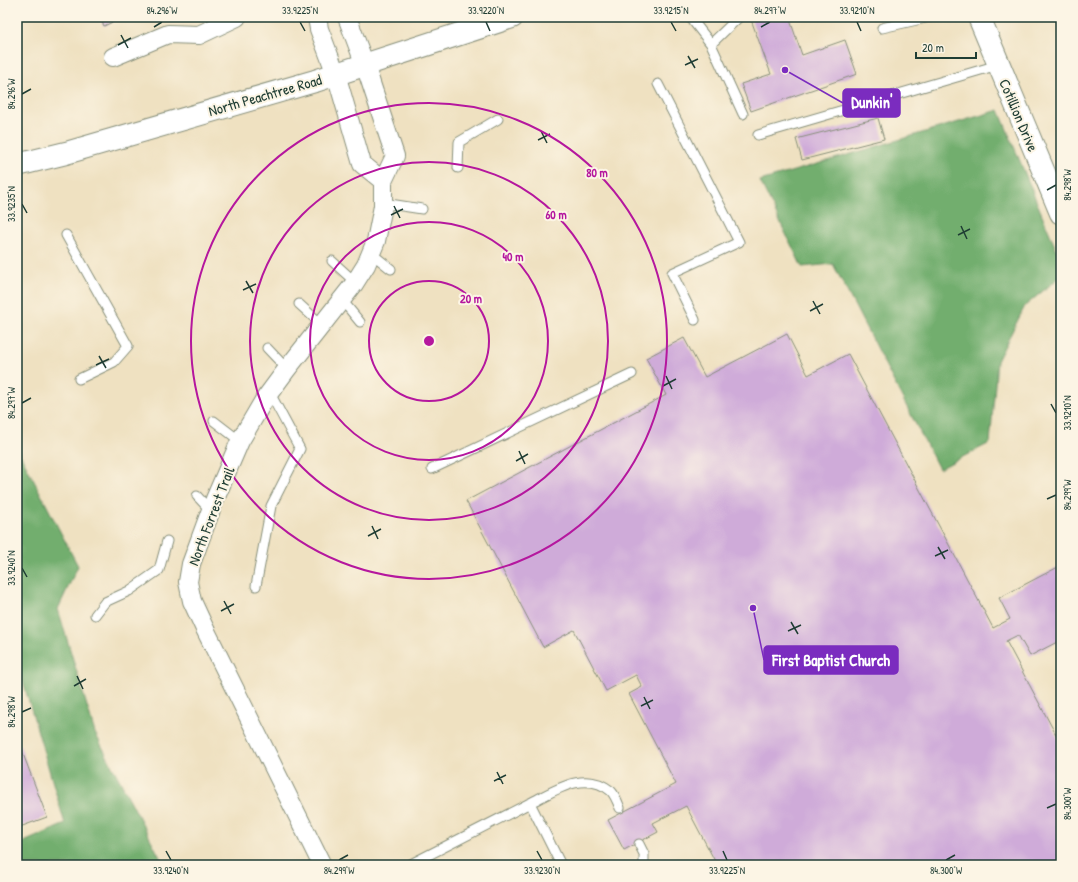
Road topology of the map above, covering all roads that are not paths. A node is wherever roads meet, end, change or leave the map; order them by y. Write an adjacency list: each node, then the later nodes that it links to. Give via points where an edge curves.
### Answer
1 (237, 17): 11 (street, via 199,35 168,34)
2 (317, 17): 14 (street)
3 (347, 17): 12 (street, North Forrest Trail)
4 (512, 17): 12 (street, North Peachtree Road)
5 (690, 17): 10 (lane)
6 (738, 17): 10 (lane)
7 (930, 17): 9 (lane)
8 (979, 17): 13 (street, Cotillion Drive)
9 (882, 28)
10 (711, 44): 16 (lane)
11 (113, 57)
12 (365, 65): 14 (street, North Peachtree Road); 21 (street, North Forrest Trail, via 395,156)
13 (998, 65): 18 (lane); 24 (street, Cotillion Drive)
14 (336, 74): 19 (street, North Peachtree Road); 21 (street, via 362,164)
15 (658, 84): 32 (lane, via 739,242 672,274)
16 (743, 114)
17 (498, 119): 20 (lane, via 459,142)
18 (758, 135)
19 (17, 165)
20 (458, 168)
21 (383, 181): 22 (street, North Forrest Trail)
22 (383, 203): 23 (lane); 26 (street, North Forrest Trail, via 376,241)
23 (422, 209)
24 (1061, 213)
25 (66, 235): 38 (lane, via 128,346 114,362)
26 (371, 253): 28 (lane); 29 (street, North Forrest Trail)
27 (332, 261): 29 (lane)
28 (391, 270)
29 (355, 282): 30 (street, North Forrest Trail)
30 (342, 300): 33 (lane); 34 (street, North Forrest Trail)
31 (299, 304): 34 (lane)
32 (695, 320)
33 (360, 322)
34 (322, 325): 36 (street, North Forrest Trail)
35 (267, 348): 36 (lane)
36 (287, 369): 39 (street, North Forrest Trail)
37 (632, 374): 42 (lane)
38 (79, 379)
39 (270, 393): 41 (street, North Forrest Trail); 46 (lane, via 300,449 271,506)
40 (214, 421): 41 (lane)
41 (240, 441): 44 (street, North Forrest Trail)
42 (432, 469)
43 (198, 496): 44 (lane)
44 (211, 511): 51 (street, North Forrest Trail, via 191,564 188,582 192,601)
45 (167, 541): 47 (lane, via 159,570 105,602)
46 (256, 586)
47 (95, 615)
48 (530, 803): 49 (lane, via 582,780 599,783 612,792); 52 (lane); 53 (lane)
49 (620, 808)
50 (639, 844): 54 (lane, via 644,854)
51 (322, 865)
52 (409, 865)
53 (561, 865)
54 (644, 865)

